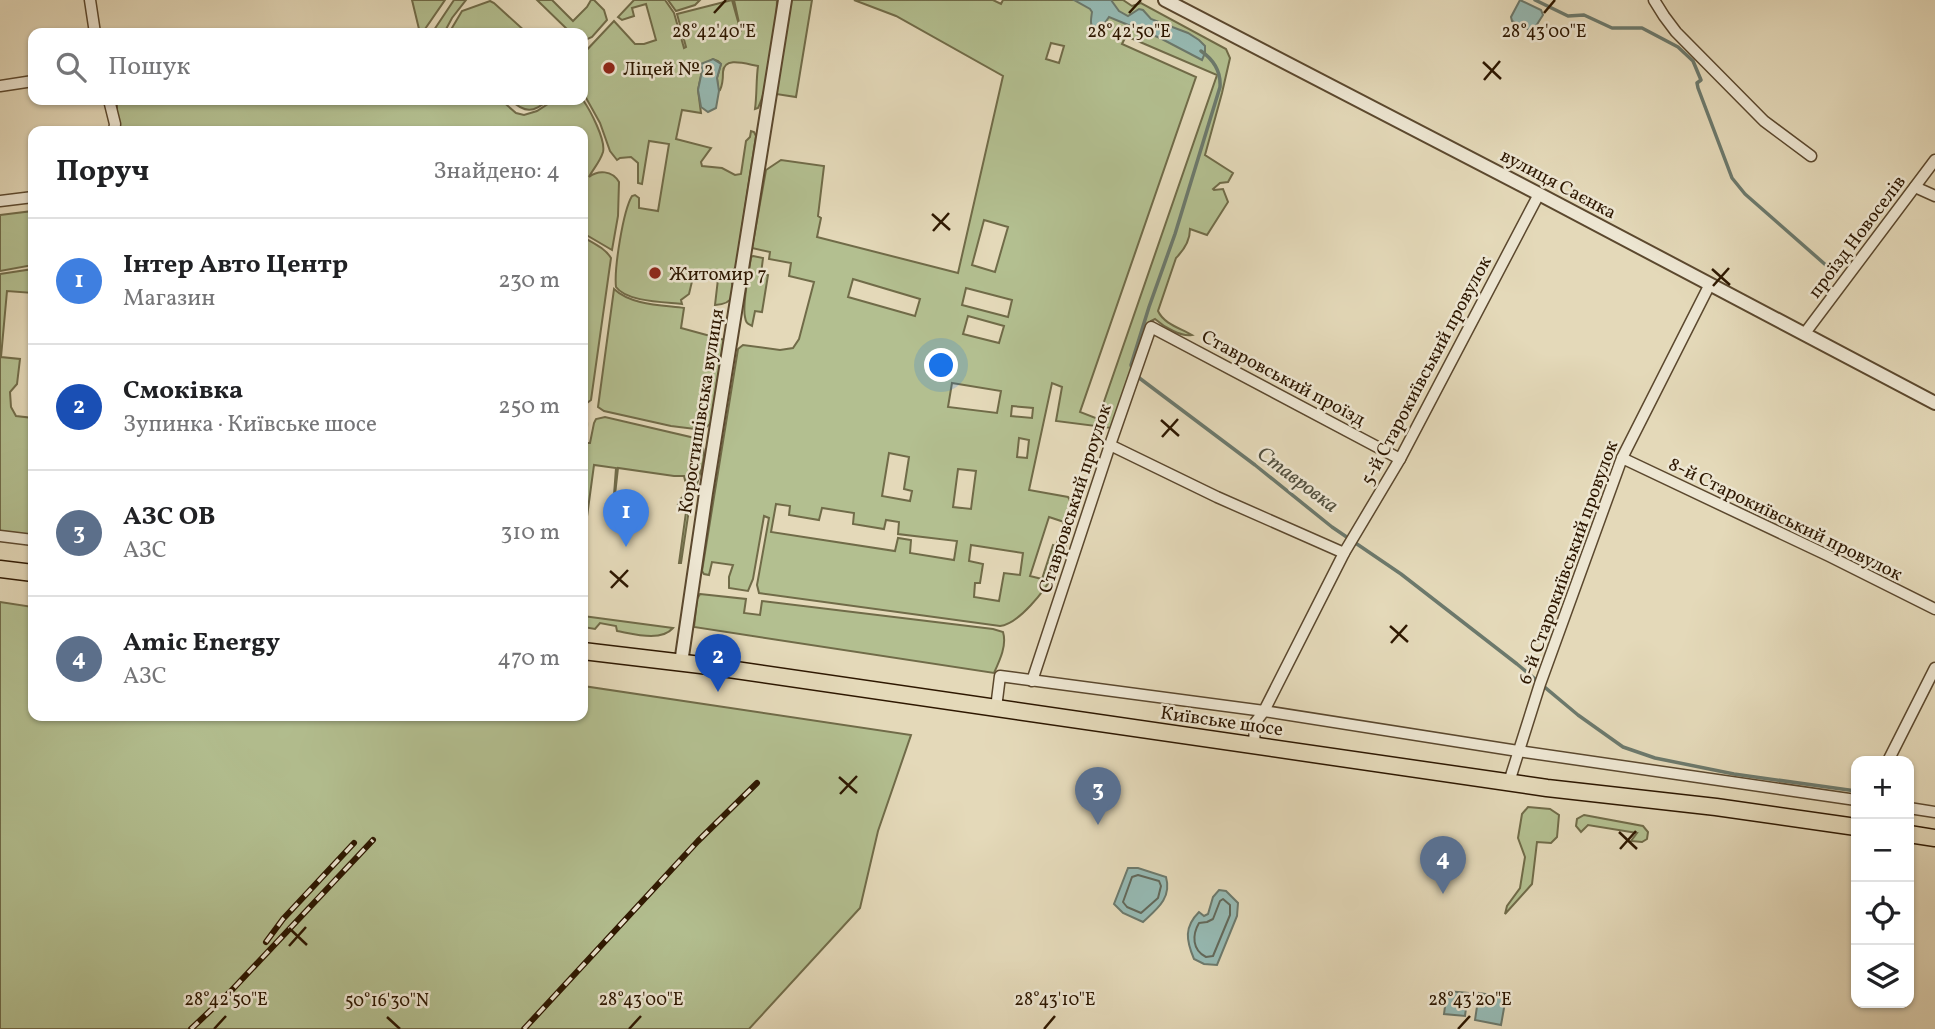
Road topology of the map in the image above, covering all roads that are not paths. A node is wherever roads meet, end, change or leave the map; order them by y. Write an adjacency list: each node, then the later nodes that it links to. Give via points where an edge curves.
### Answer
1 (90, 0): 5 (street)
2 (785, 0): 31 (street, Коростишівська вулиця)
3 (1165, 0): 13 (street, вулиця Саєнка)
4 (1654, 0): 10 (street, via 1676,32 1764,121)
5 (94, 28)
6 (28, 82): 7 (street)
7 (0, 86)
8 (110, 105): 9 (street)
9 (115, 126)
10 (1811, 156)
11 (1935, 160): 12 (street, проїзд Новоселів)
12 (1915, 187): 14 (street); 19 (street, проїзд Новоселів)
13 (1539, 194): 17 (street, вулиця Саєнка); 23 (street, 5-й Старокиївський провулок)
14 (1935, 196)
15 (28, 198): 16 (street)
16 (0, 201)
17 (1710, 284): 19 (street, вулиця Саєнка); 22 (street, 6-й Старокиївський провулок)
18 (1151, 327): 21 (street, Ставровський проулок); 23 (street, Ставровський проїзд)
19 (1805, 333): 20 (street, вулиця Саєнка)
20 (1935, 403)
21 (1110, 445): 26 (street); 33 (street, Ставровський проулок)
22 (1622, 458): 29 (street, 8-й Старокиївський провулок); 37 (street, 6-й Старокиївський провулок)
23 (1400, 459): 26 (street, 5-й Старокиївський провулок)
24 (0, 536): 25 (street)
25 (28, 539)
26 (1344, 554): 35 (street, 5-й Старокиївський провулок)
27 (0, 569): 28 (main road)
28 (28, 572)
29 (1935, 609)
30 (588, 652): 31 (main road, Київське шосе)
31 (681, 663): 34 (main road, Київське шосе)
32 (1935, 668): 38 (street)
33 (1032, 681): 34 (street, via 1000,676); 35 (street)
34 (996, 708): 36 (main road, Київське шосе)
35 (1264, 711): 36 (street, 5-й Старокиївський провулок, via 1255,723); 37 (street)
36 (1254, 746): 39 (main road, Київське шосе)
37 (1518, 751): 39 (street, 6-й Старокиївський провулок); 40 (street)
38 (1891, 756)
39 (1509, 782): 43 (main road, Київське шосе)
40 (1851, 799)
41 (1914, 809): 42 (street)
42 (1935, 811)
43 (1851, 826)
44 (1914, 835): 45 (main road)
45 (1935, 838)

